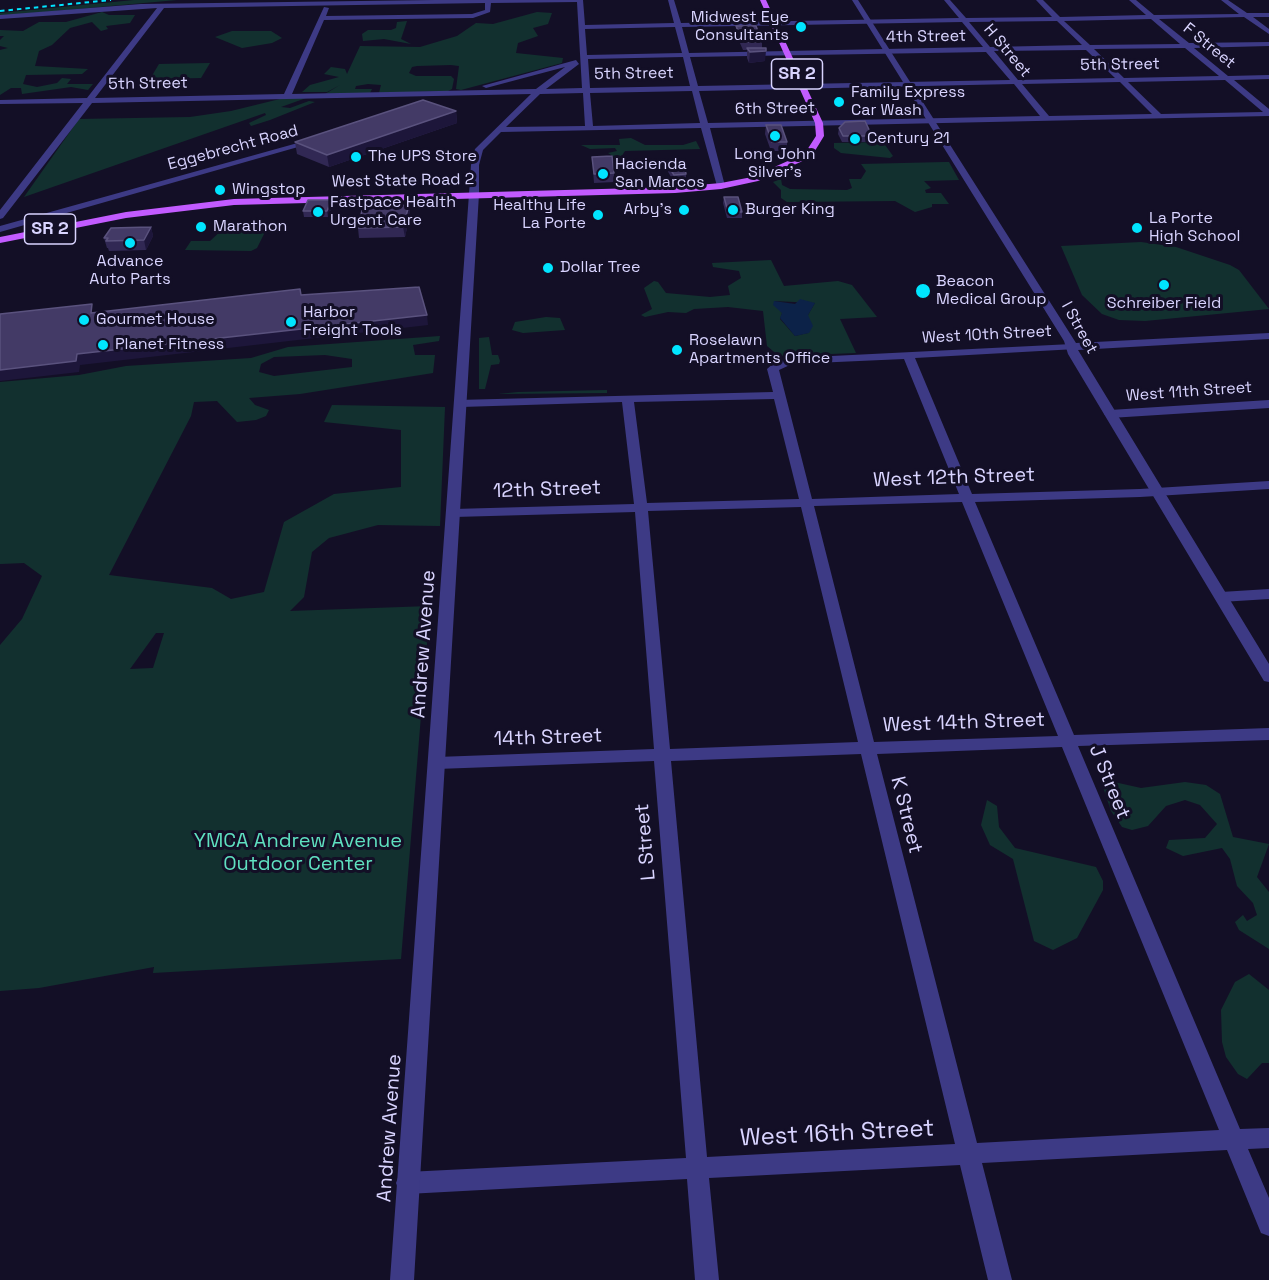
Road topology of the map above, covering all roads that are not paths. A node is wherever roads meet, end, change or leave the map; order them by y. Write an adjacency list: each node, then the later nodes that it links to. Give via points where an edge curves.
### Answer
1 (578, 0): 10 (street); 23 (street)
2 (671, 0): 22 (street)
3 (763, 0): 21 (main road, SR 2)
4 (855, 0): 20 (street, I Street)
5 (947, 0): 19 (street, H Street)
6 (1039, 0): 18 (street)
7 (1132, 0): 16 (street, F Street)
8 (1224, 0): 13 (street)
9 (422, 1): 10 (street); 11 (street)
10 (487, 1): 17 (street, via 488,11 484,14)
11 (329, 3): 12 (street); 17 (street)
12 (162, 6): 15 (street); 44 (street)
13 (1245, 15): 14 (street); 16 (street); 24 (street)
14 (1269, 15)
15 (0, 17)
16 (1153, 17): 18 (street); 26 (street, F Street)
17 (322, 18): 43 (street)
18 (1058, 18): 19 (street); 27 (street)
19 (965, 20): 20 (street); 28 (street, H Street)
20 (869, 22): 21 (street); 29 (street, I Street)
21 (774, 24): 22 (street); 30 (main road, SR 2)
22 (677, 25): 23 (street); 31 (street)
23 (581, 27): 32 (street)
24 (1269, 32)
25 (1269, 44): 26 (street, 4th Street)
26 (1187, 46): 27 (street, 4th Street); 34 (street, F Street)
27 (1089, 48): 28 (street, 4th Street); 35 (street)
28 (989, 49): 29 (street, 4th Street); 36 (street, H Street)
29 (888, 51): 30 (street, 4th Street); 37 (street, I Street)
30 (787, 53): 31 (street, 4th Street); 38 (main road, SR 2)
31 (686, 55): 32 (street, 4th Street); 39 (street)
32 (580, 59): 40 (street); 41 (street, Andrew Avenue); 42 (street)
33 (1269, 77): 34 (street, 5th Street)
34 (1226, 78): 35 (street, 5th Street); 47 (street, F Street)
35 (1122, 80): 36 (street, 5th Street); 48 (street)
36 (1016, 82): 37 (street, 5th Street); 49 (street, H Street)
37 (910, 84): 38 (street, 5th Street); 50 (street, I Street)
38 (803, 86): 39 (street, 5th Street); 51 (main road, SR 2)
39 (695, 88): 40 (street, 5th Street); 52 (street)
40 (586, 90): 41 (street, 5th Street); 53 (street)
41 (538, 91): 42 (street, 5th Street); 54 (street, Andrew Avenue)
42 (462, 92): 43 (street, 5th Street); 46 (street)
43 (287, 96): 44 (street, 5th Street)
44 (90, 100): 45 (street, 5th Street); 58 (street)
45 (0, 102)
46 (424, 104)
47 (1269, 114): 48 (street, 6th Street)
48 (1159, 116): 49 (street, 6th Street)
49 (1047, 119): 50 (street, 6th Street)
50 (932, 121): 51 (street, 6th Street); 62 (street, I Street)
51 (819, 123): 52 (street, 6th Street); 56 (main road, West State Road 2 / SR 2, via 820,136 810,152 790,166)
52 (705, 125): 53 (street, 6th Street); 56 (street)
53 (590, 128): 54 (street, 6th Street)
54 (497, 130): 57 (street, Andrew Avenue, via 477,155)
55 (320, 140): 59 (street, Eggebrecht Road)
56 (721, 186): 57 (main road, West State Road 2 / SR 2)
57 (474, 194): 60 (main road, West State Road 2 / SR 2, via 234,202 126,215); 67 (street, Andrew Avenue)
58 (0, 216)
59 (0, 229)
60 (0, 240)
61 (1269, 336): 62 (street, West 10th Street)
62 (1072, 347): 63 (street, West 10th Street); 69 (street, I Street)
63 (908, 356): 64 (street, West 10th Street); 72 (street, J Street)
64 (779, 364): 65 (street, K Street, via 773,372)
65 (777, 395): 66 (street); 73 (street, K Street)
66 (628, 400): 67 (street); 74 (street, L Street)
67 (461, 403): 75 (street, Andrew Avenue)
68 (1269, 404): 69 (street, West 11th Street)
69 (1110, 414): 71 (street, I Street)
70 (1269, 484): 71 (street, West 12th Street)
71 (1159, 492): 72 (street, West 12th Street); 77 (street, I Street)
72 (967, 497): 73 (street, West 12th Street); 80 (street, J Street)
73 (805, 502): 74 (street, West 12th Street); 81 (street, K Street)
74 (641, 506): 75 (street, 12th Street); 82 (street, L Street)
75 (454, 513): 83 (street, Andrew Avenue)
76 (1269, 594): 77 (street)
77 (1221, 597): 78 (street, I Street)
78 (1269, 677)
79 (1269, 734): 80 (street, West 14th Street)
80 (1069, 740): 81 (street, West 14th Street); 85 (street, J Street)
81 (868, 748): 82 (street, West 14th Street); 86 (street, K Street)
82 (660, 755): 83 (street, 14th Street); 87 (street, L Street)
83 (437, 763): 88 (street, Andrew Avenue)
84 (1269, 1138): 85 (street, West 16th Street)
85 (1233, 1140): 86 (street, West 16th Street); 89 (street, J Street)
86 (969, 1154): 87 (street, West 16th Street); 92 (street, K Street)
87 (698, 1168): 88 (street, West 16th Street); 91 (street, L Street)
88 (407, 1183): 90 (street, Andrew Avenue)
89 (1269, 1225)
90 (402, 1280)
91 (707, 1280)
92 (1000, 1280)

